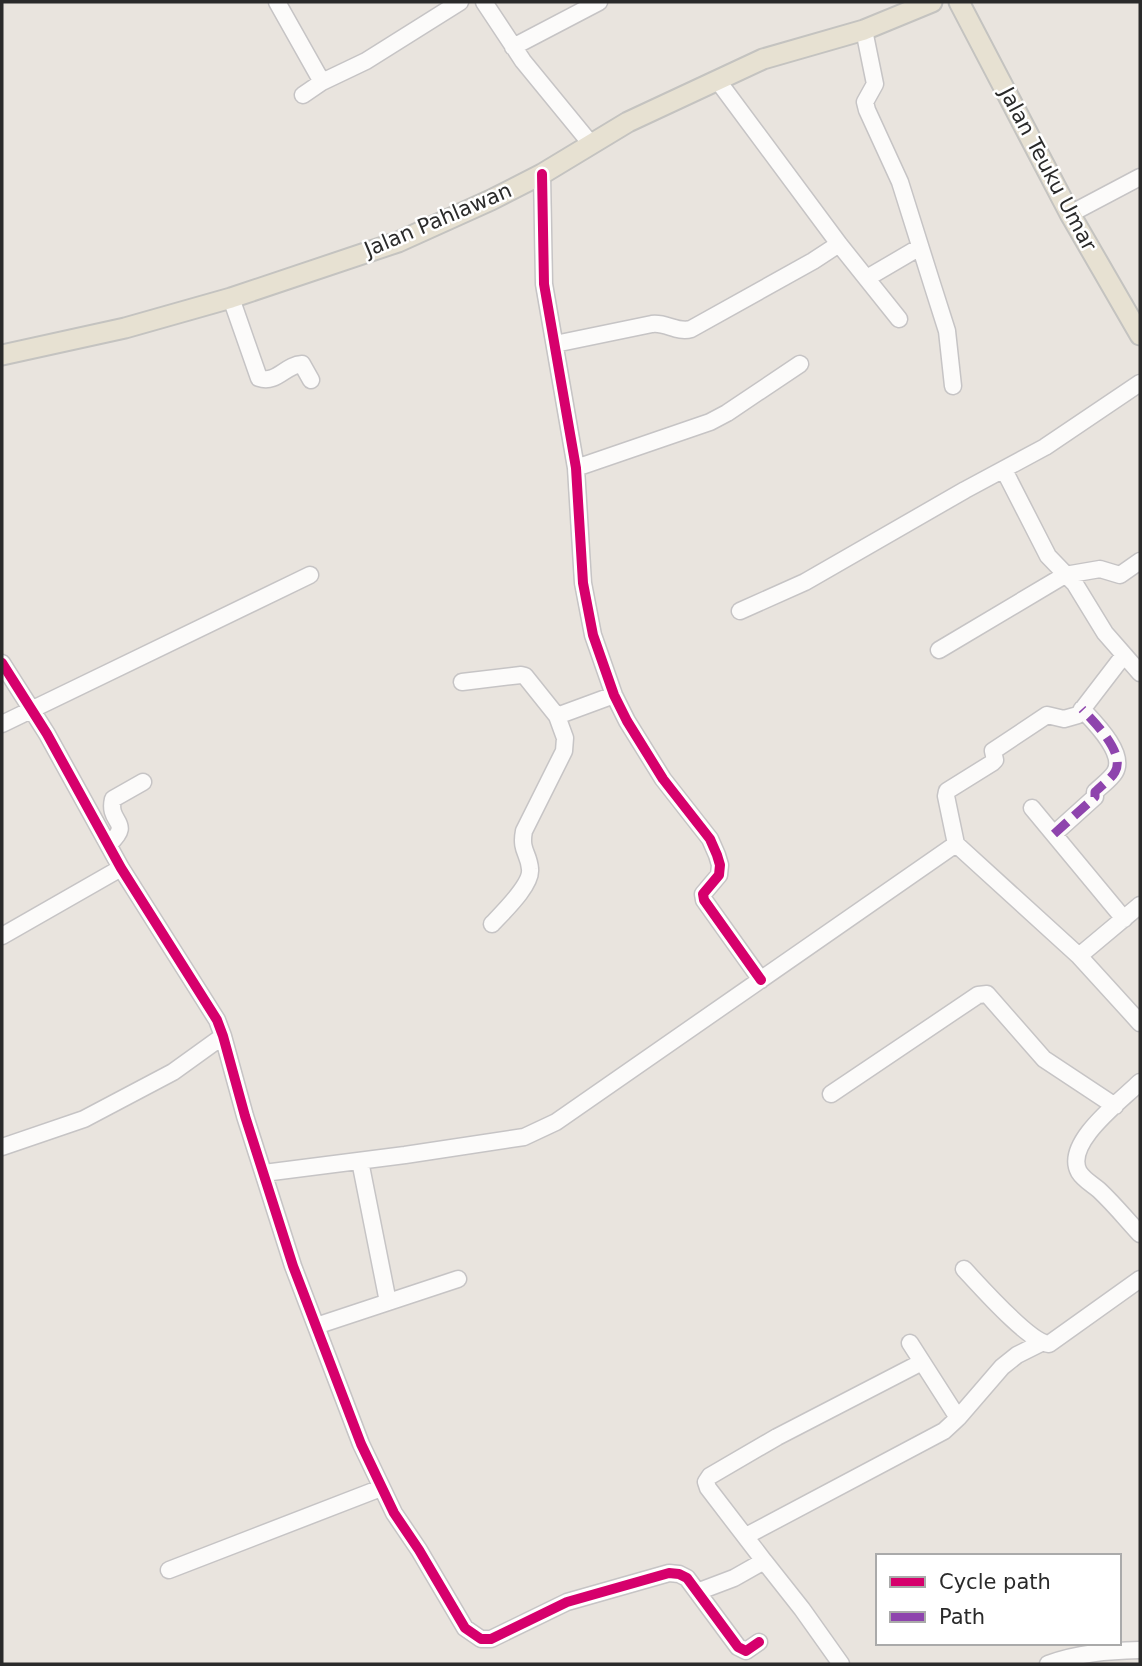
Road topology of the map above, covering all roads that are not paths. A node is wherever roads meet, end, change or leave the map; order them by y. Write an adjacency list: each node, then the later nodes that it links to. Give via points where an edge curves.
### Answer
1 (277, 2): 10 (street)
2 (460, 2): 10 (street, via 366,61)
3 (484, 2): 8 (street)
4 (599, 2): 8 (street)
5 (932, 2): 7 (main road, Jalan Pahlawan)
6 (959, 2): 15 (main road, Jalan Teuku Umar)
7 (864, 30): 9 (main road, Jalan Pahlawan, via 763,58); 17 (street, via 875,84 865,102 867,110 900,182)
8 (513, 47): 12 (street)
9 (718, 81): 12 (main road, Jalan Pahlawan); 16 (street)
10 (322, 82): 11 (street)
11 (303, 95)
12 (591, 144): 13 (main road, Jalan Pahlawan)
13 (542, 174): 19 (main road, Jalan Pahlawan, via 398,242); 22 (street, via 544,284)
14 (1140, 177): 15 (street)
15 (1070, 214): 21 (main road, Jalan Teuku Umar)
16 (839, 244): 18 (street); 22 (street, via 691,329 660,323)
17 (920, 247): 18 (street); 27 (street, via 947,331)
18 (867, 278): 20 (street)
19 (231, 298): 23 (main road, Jalan Pahlawan, via 125,328); 25 (street, via 259,379 272,380 302,364)
20 (899, 319)
21 (1140, 335)
22 (555, 344): 28 (street)
23 (2, 355)
24 (800, 364): 28 (street, via 710,422)
25 (311, 380)
26 (1140, 383): 29 (street)
27 (953, 386)
28 (576, 467): 39 (street, via 583,583 593,635)
29 (1004, 470): 32 (street, via 1044,550); 33 (street, via 805,582)
30 (1140, 561): 32 (street, via 1120,575 1100,569)
31 (310, 575): 40 (street)
32 (1065, 575): 34 (street); 35 (street)
33 (740, 611)
34 (939, 650)
35 (1124, 655): 37 (street); 41 (street)
36 (2, 663): 40 (street)
37 (1140, 673)
38 (462, 682): 42 (street, via 521,675)
39 (614, 695): 42 (street); 55 (street, via 663,779 710,839 720,865 704,900)
40 (31, 709): 43 (street); 47 (street)
41 (1083, 709): 46 (street, via 1114,746 1117,764 1095,797); 48 (street, via 1070,719 1047,715 993,751 992,763 947,792)
42 (557, 716): 52 (street, via 565,738 564,751 524,831 523,851 530,874)
43 (2, 724)
44 (143, 782): 47 (street, via 113,799 110,808 121,829)
45 (1032, 808): 46 (street)
46 (1054, 834): 51 (street)
47 (109, 844): 49 (street)
48 (956, 844): 54 (street); 55 (street)
49 (121, 868): 53 (street); 57 (street)
50 (1140, 905): 51 (street)
51 (1124, 919): 54 (street)
52 (492, 924)
53 (2, 936)
54 (1079, 956): 56 (street)
55 (761, 981): 62 (street, via 541,1130 523,1137)
56 (1140, 1023)
57 (223, 1035): 61 (street, via 173,1072 84,1119); 63 (street)
58 (1140, 1083): 60 (street)
59 (831, 1094): 60 (street, via 978,995 987,994 1044,1059)
60 (1115, 1107): 64 (street, via 1087,1134 1076,1156 1077,1166)
61 (2, 1147)
62 (360, 1161): 63 (street); 68 (street)
63 (264, 1173): 69 (street)
64 (1140, 1234)
65 (964, 1269): 71 (street)
66 (458, 1279): 68 (street)
67 (1140, 1279): 71 (street, via 1055,1342)
68 (388, 1302): 69 (street)
69 (316, 1326): 74 (street)
70 (910, 1343): 72 (street)
71 (1041, 1343): 73 (street, via 1002,1367)
72 (922, 1362): 73 (street); 75 (street, via 710,1476 708,1488)
73 (958, 1418): 75 (street, via 944,1431)
74 (381, 1488): 77 (street); 78 (street, via 466,1628 481,1639 491,1639 568,1602 669,1573 687,1578)
75 (746, 1536): 76 (street)
76 (764, 1561): 78 (street); 81 (street, via 802,1609)
77 (169, 1570)
78 (697, 1592): 79 (street, via 738,1647 746,1651)
79 (760, 1642)
80 (1140, 1650): 82 (street, via 1093,1652)
81 (832, 1661)
82 (1048, 1664)

